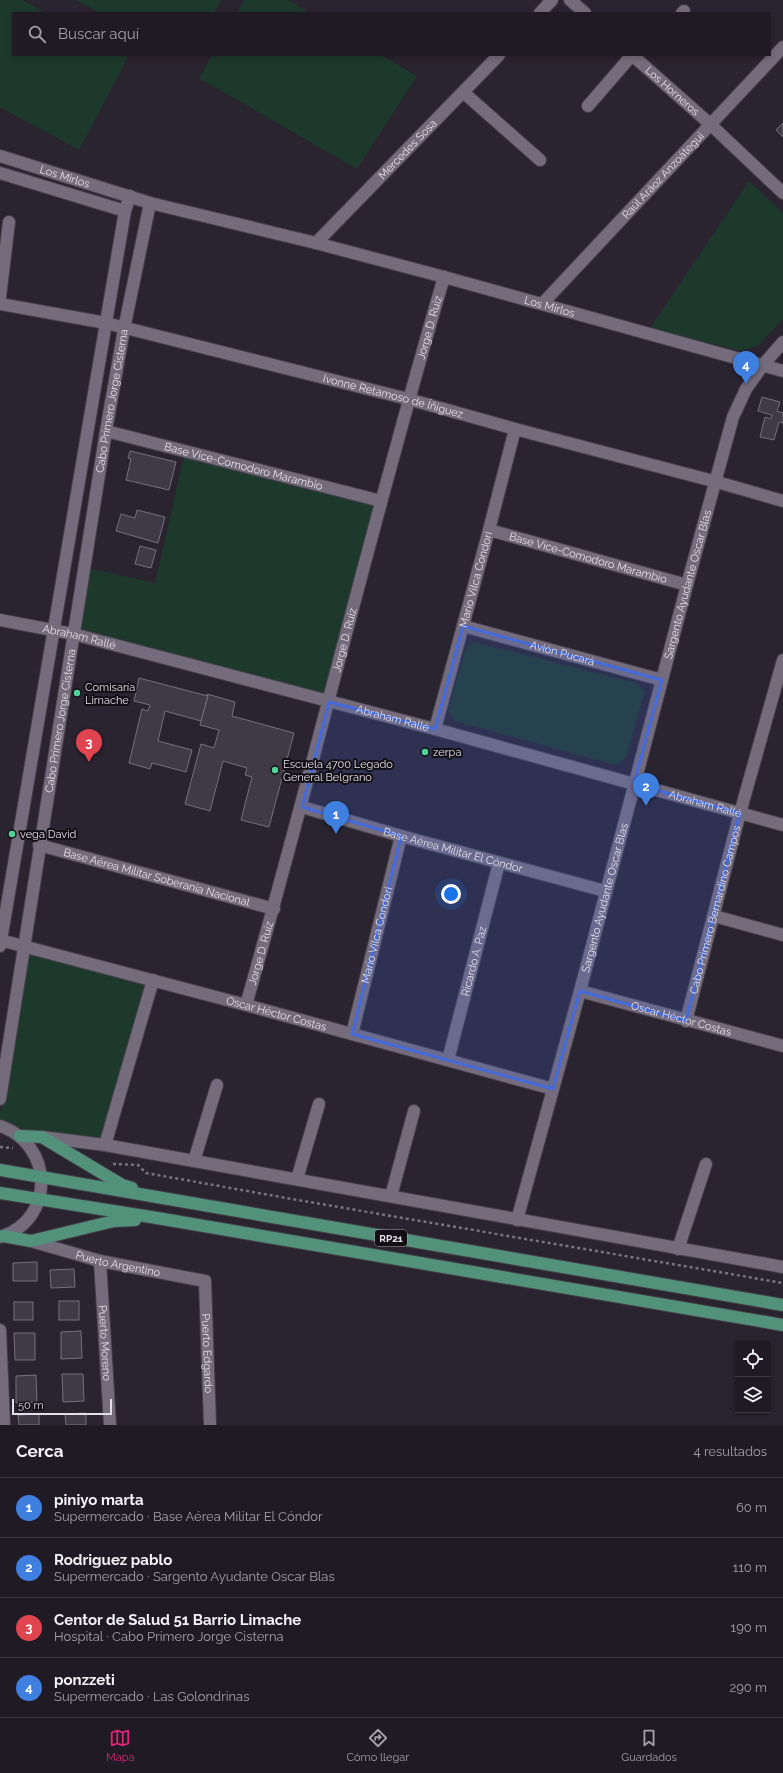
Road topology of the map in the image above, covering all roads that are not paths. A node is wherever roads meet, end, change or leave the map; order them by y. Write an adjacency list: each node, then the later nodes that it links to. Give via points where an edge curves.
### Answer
1 (552, 0): 3 (street)
2 (570, 0): 4 (street)
3 (541, 12)
4 (584, 12)
5 (783, 47): 10 (street, Raúl Aráoz Anzoátegui)
6 (498, 56): 8 (street, Mercedes Sosa)
7 (637, 57): 9 (street); 10 (street, Los Horneros)
8 (463, 92): 12 (street); 19 (street, Mercedes Sosa)
9 (588, 106)
10 (710, 124): 14 (street, Los Horneros); 22 (street, Raúl Aráoz Anzoátegui)
11 (0, 156): 15 (street, Los Mirlos)
12 (540, 160)
13 (0, 173): 17 (street, Los Mirlos)
14 (783, 193)
15 (130, 196): 16 (street, Los Mirlos); 17 (street, Cabo Primero Jorge Cisterna)
16 (150, 202): 19 (street, Los Mirlos); 25 (street, Cabo Primero Jorge Cisterna)
17 (125, 211): 24 (street, Cabo Primero Jorge Cisterna)
18 (9, 222): 21 (street)
19 (316, 243): 20 (street, Los Mirlos)
20 (444, 277): 22 (street, Los Mirlos); 29 (street, Jorge D. Ruiz)
21 (0, 297)
22 (542, 303): 27 (street, Los Mirlos)
23 (0, 304): 24 (street, Ivonne Retamoso de Íñiguez)
24 (106, 323): 25 (street, Ivonne Retamoso de Íñiguez); 39 (street, Cabo Primero Jorge Cisterna)
25 (124, 329): 29 (street, Ivonne Retamoso de Íñiguez); 31 (street, Cabo Primero Jorge Cisterna)
26 (783, 342): 27 (street, Sargento Ayudante Oscar Blas)
27 (763, 365): 28 (street, Los Mirlos); 32 (street, Sargento Ayudante Oscar Blas, via 746,389 734,417)
28 (783, 371)
29 (408, 399): 30 (street, Ivonne Retamoso de Íñiguez); 33 (street, Jorge D. Ruiz)
30 (515, 429): 32 (street, Ivonne Retamoso de Íñiguez); 35 (street, Mario Vilca Condori)
31 (106, 431): 33 (street, Base Vice-Comodoro Marambio); 40 (street, Cabo Primero Jorge Cisterna)
32 (717, 482): 34 (street, Ivonne Retamoso de Íñiguez); 36 (street, Sargento Ayudante Oscar Blas)
33 (381, 501): 43 (street, Jorge D. Ruiz)
34 (783, 501)
35 (489, 530): 36 (street, Base Vice-Comodoro Marambio); 38 (street, Mario Vilca Condori)
36 (687, 585): 42 (street, Sargento Ayudante Oscar Blas)
37 (0, 620): 39 (street, Abraham Rallé)
38 (463, 626): 42 (street, Avión Pucará); 44 (street, Mario Vilca Condori)
39 (53, 630): 40 (street, Abraham Rallé); 56 (street, Cabo Primero Jorge Cisterna)
40 (73, 634): 43 (street, Abraham Rallé); 50 (street, Cabo Primero Jorge Cisterna)
41 (783, 660): 47 (street, Cabo Primero Bernardino Campos)
42 (662, 680): 45 (street, Sargento Ayudante Oscar Blas)
43 (329, 702): 44 (street, Abraham Rallé); 46 (street, Jorge D. Ruiz)
44 (435, 729): 45 (street, Abraham Rallé)
45 (634, 784): 47 (street, Abraham Rallé); 52 (street, Sargento Ayudante Oscar Blas)
46 (302, 807): 49 (street, Base Aérea Militar El Cóndor); 53 (street, Jorge D. Ruiz)
47 (740, 813): 48 (street, Abraham Rallé); 54 (street, Cabo Primero Bernardino Campos)
48 (783, 825)
49 (401, 836): 51 (street, Base Aérea Militar El Cóndor); 62 (street, Mario Vilca Condori)
50 (39, 845): 53 (street, Base Aérea Militar Soberanía Nacional); 57 (street, Cabo Primero Jorge Cisterna)
51 (499, 863): 52 (street, Base Aérea Militar El Cóndor); 64 (street, Ricardo A. Paz)
52 (605, 892): 59 (street, Sargento Ayudante Oscar Blas)
53 (274, 909): 60 (street, Jorge D. Ruiz)
54 (714, 916): 55 (street); 61 (street, Cabo Primero Bernardino Campos)
55 (783, 935)
56 (0, 942): 57 (street, Oscar Héctor Costas)
57 (24, 945): 58 (street, Oscar Héctor Costas); 67 (street, Cabo Primero Jorge Cisterna)
58 (153, 980): 60 (street, Oscar Héctor Costas); 73 (street)
59 (580, 991): 61 (street, Oscar Héctor Costas); 66 (street, Sargento Ayudante Oscar Blas)
60 (246, 1005): 62 (street, Oscar Héctor Costas)
61 (686, 1021): 63 (street, Oscar Héctor Costas)
62 (352, 1034): 64 (street, Oscar Héctor Costas)
63 (783, 1046)
64 (448, 1060): 66 (street, Oscar Héctor Costas)
65 (217, 1085): 74 (street)
66 (553, 1089): 84 (street, Sargento Ayudante Oscar Blas)
67 (0, 1099)
68 (319, 1104): 78 (street)
69 (414, 1110): 80 (street)
70 (0, 1126): 71 (street)
71 (20, 1136): 72 (main road); 77 (street, via 31,1147)
72 (42, 1137): 73 (street); 81 (main road, via 122,1185)
73 (105, 1145): 74 (street)
74 (194, 1161): 78 (street)
75 (706, 1164): 87 (street)
76 (0, 1170): 77 (main road, RP21)
77 (42, 1177): 81 (main road, RP21); 82 (street)
78 (298, 1179): 80 (street)
79 (0, 1193): 82 (main road, RP21)
80 (392, 1196): 84 (street)
81 (160, 1198): 91 (main road, RP21)
82 (39, 1200): 83 (main road, RP21); 85 (street, via 27,1220 18,1228)
83 (157, 1218): 86 (main road, via 114,1221); 92 (main road, RP21)
84 (517, 1220): 87 (street)
85 (1, 1236): 86 (main road)
86 (31, 1241): 88 (street, Puerto Argentino)
87 (678, 1249): 89 (street)
88 (100, 1261): 90 (street, Puerto Argentino); 95 (street, Puerto Moreno)
89 (783, 1267)
90 (206, 1281): 96 (street, Puerto Edgardo)
91 (783, 1305)
92 (783, 1325)
93 (0, 1330): 94 (street)
94 (4, 1425)
95 (110, 1425)
96 (210, 1425)

